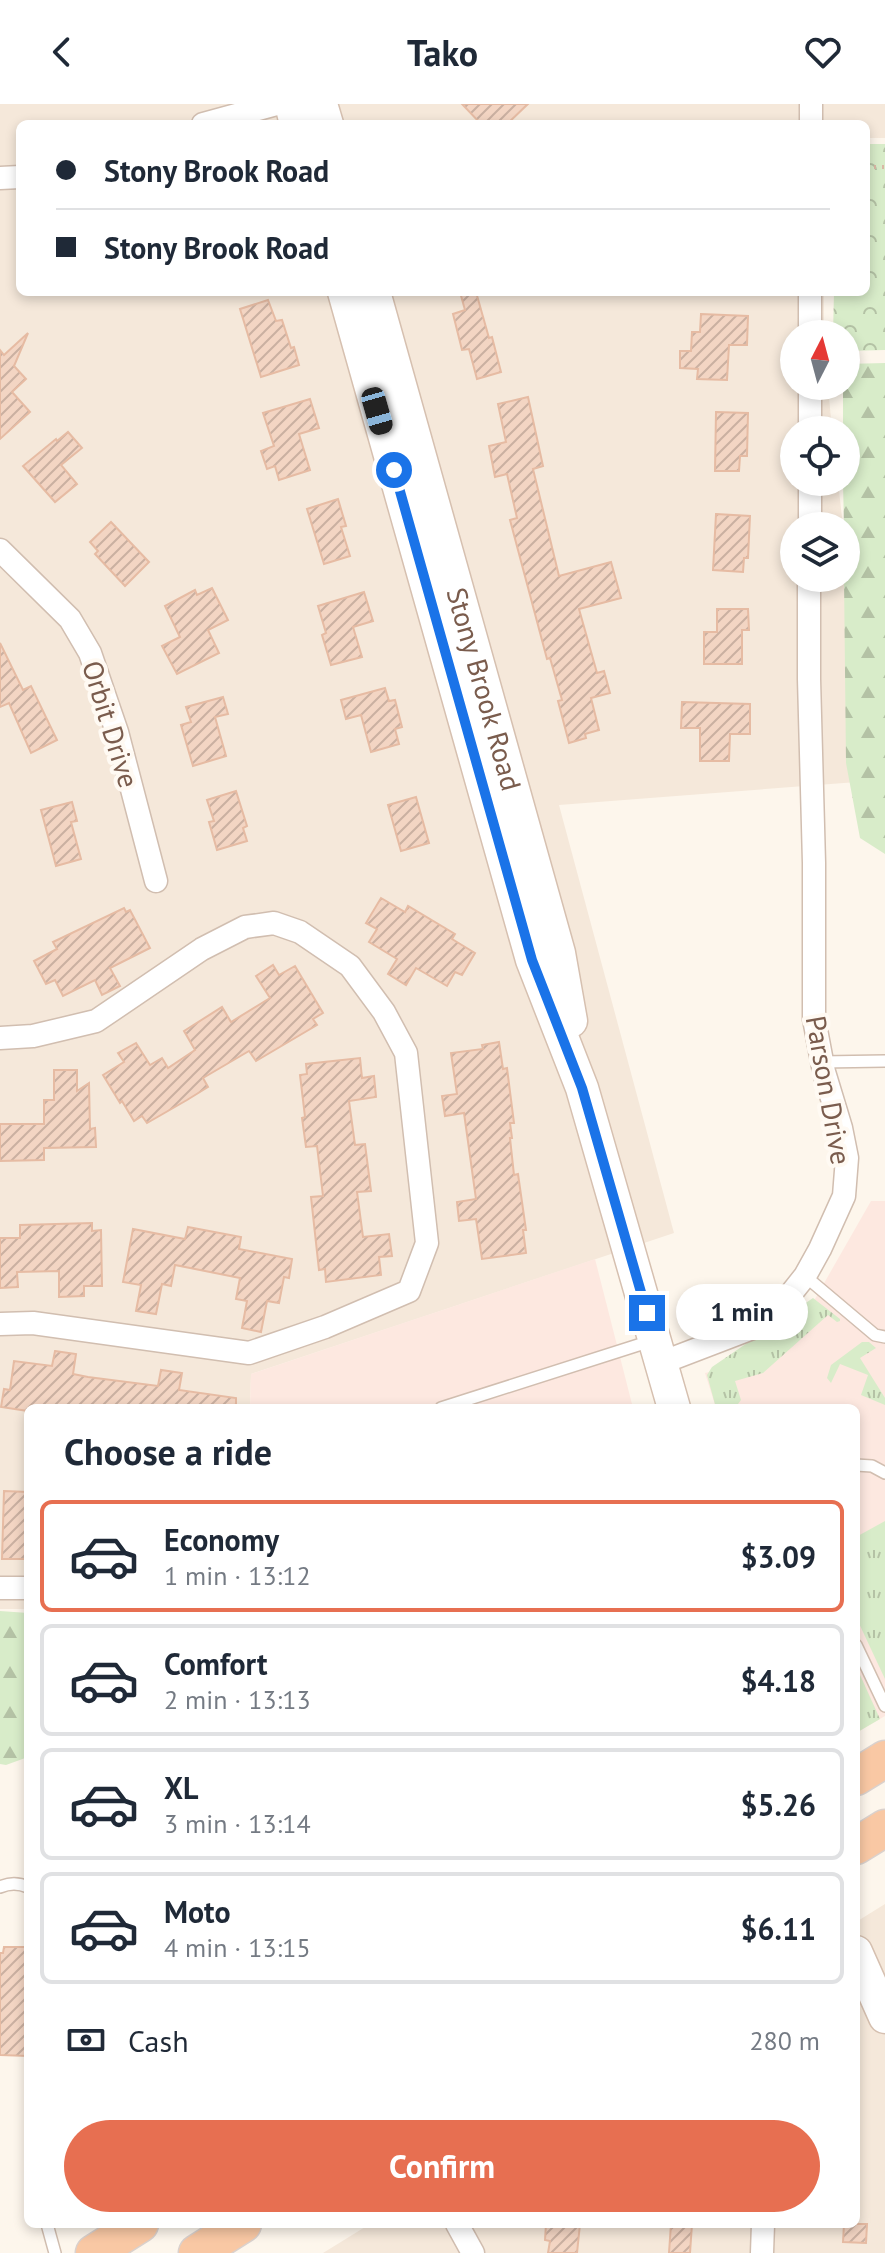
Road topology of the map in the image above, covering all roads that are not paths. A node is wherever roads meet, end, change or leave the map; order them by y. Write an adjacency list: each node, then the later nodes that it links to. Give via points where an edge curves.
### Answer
1 (277, 104): 2 (street)
2 (218, 120)
3 (345, 296): 7 (main road, Stony Brook Road)
4 (375, 296): 7 (main road, Stony Brook Road)
5 (810, 296): 6 (street)
6 (810, 320)
7 (424, 525): 17 (main road, Stony Brook Road, via 559,953 582,1088)
8 (5, 566): 10 (street, Orbit Drive, via 70,619 90,653)
9 (809, 592): 13 (street, Parson Drive, via 813,994)
10 (156, 881)
11 (0, 1038): 15 (street, via 96,1021 202,949 245,927 274,923 300,932 350,966 406,1053 427,1243 409,1291 249,1353 33,1323)
12 (885, 1061): 13 (lane)
13 (822, 1062): 14 (street, Parson Drive, via 847,1158 844,1196)
14 (805, 1276): 16 (lane, via 875,1335); 17 (street, Parson Drive, via 755,1327)
15 (0, 1324)
16 (885, 1337)
17 (658, 1351): 18 (lane); 19 (main road, Stony Brook Road)
18 (456, 1404)
19 (673, 1404)
20 (860, 1465): 21 (lane)
21 (885, 1473)
22 (0, 1588): 23 (street)
23 (24, 1588)
24 (860, 1653): 25 (lane)
25 (885, 1706)
26 (885, 1759): 27 (highway)
27 (860, 1775)
28 (885, 1828): 29 (highway)
29 (860, 1844)
30 (24, 1885): 31 (lane)
31 (0, 1887)
32 (860, 1970): 33 (main road)
33 (885, 2017)
34 (48, 2228): 40 (lane)
35 (134, 2228): 41 (highway)
36 (237, 2228): 39 (highway)
37 (459, 2228): 42 (street)
38 (763, 2228): 43 (street)
39 (204, 2250)
40 (55, 2253)
41 (94, 2253)
42 (473, 2253)
43 (762, 2253)

